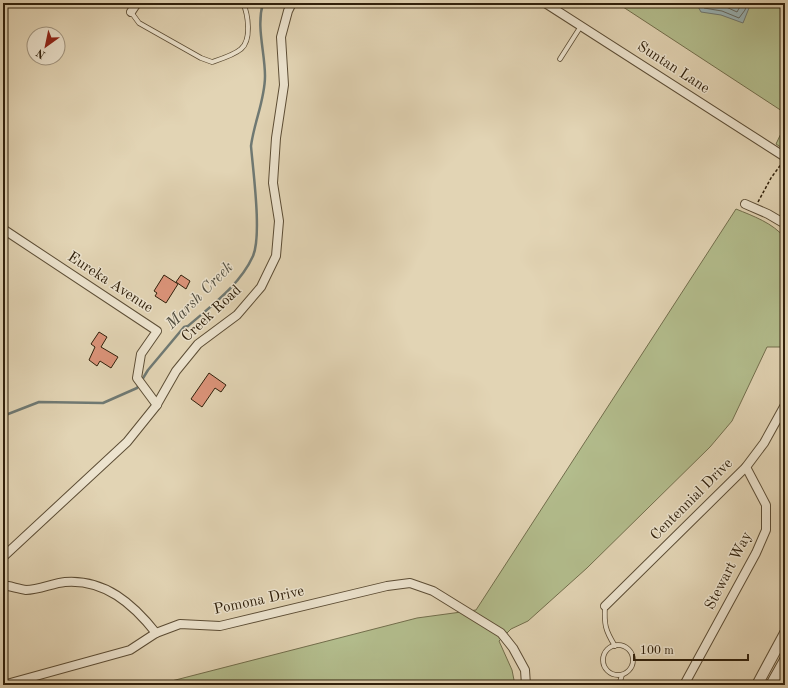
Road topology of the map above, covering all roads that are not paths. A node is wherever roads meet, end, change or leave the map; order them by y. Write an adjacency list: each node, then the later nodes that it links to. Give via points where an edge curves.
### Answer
1 (137, 3): 5 (street)
2 (243, 3): 5 (lane, via 246,10 246,42 242,49 212,62 139,22)
3 (292, 3): 12 (street, Creek Road, via 281,36 284,85 276,138 273,183 279,221 276,256 261,287 237,315 198,344 176,371)
4 (545, 3): 6 (street, Suntan Lane)
5 (131, 12)
6 (581, 26): 7 (lane); 8 (street, Suntan Lane)
7 (560, 59)
8 (785, 158)
9 (745, 204): 10 (street)
10 (785, 224)
11 (3, 229): 12 (street, Eureka Avenue, via 158,331 141,354 137,378)
12 (156, 405): 15 (street, Creek Road, via 121,447)
13 (785, 405): 14 (street, Centennial Drive, via 764,443)
14 (746, 467): 17 (street, Centennial Drive); 26 (street, Stewart Way, via 766,505 766,530)
15 (3, 557)
16 (8, 586): 18 (street, via 27,590 66,582 90,583 118,595 140,612)
17 (605, 606): 20 (lane, via 606,631)
18 (156, 633): 23 (street, Pomona Drive, via 130,650); 24 (street, Pomona Drive, via 180,624 220,626 387,586 410,583 433,591 501,633 525,670)
19 (785, 633): 27 (street)
20 (615, 646): 22 (lane, via 625,647 633,656 631,668); 22 (lane, via 605,653 604,664 611,674)
21 (785, 660): 28 (street)
22 (622, 675): 25 (lane)
23 (3, 685)
24 (526, 685)
25 (619, 685)
26 (684, 685)
27 (757, 685)
28 (771, 685)

